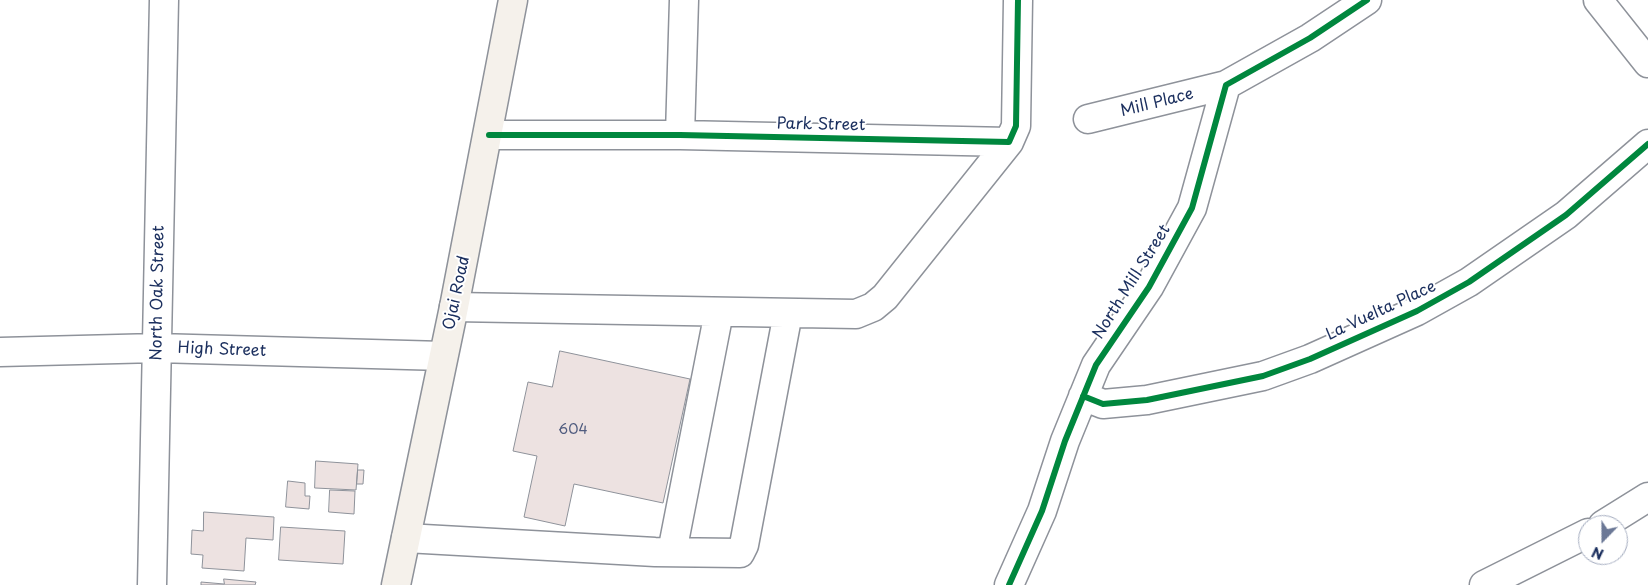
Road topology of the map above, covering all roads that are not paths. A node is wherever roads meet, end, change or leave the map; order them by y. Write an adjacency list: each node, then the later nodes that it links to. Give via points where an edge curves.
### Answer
1 (164, 0): 17 (street, North Oak Street)
2 (513, 0): 10 (main road, Ojai Road)
3 (684, 0): 11 (street)
4 (1018, 0): 12 (street, via 1016,126)
5 (1367, 0): 8 (street, via 1310,38)
6 (1598, 0): 7 (street)
7 (1648, 63)
8 (1226, 85): 9 (street, Mill Place); 20 (street, North Mill Street, via 1192,208 1153,280 1096,365)
9 (1088, 119)
10 (489, 135): 11 (street, Park Street); 14 (main road, Ojai Road)
11 (680, 135): 12 (street, Park Street)
12 (1010, 142): 16 (street, via 885,298 856,314)
13 (1648, 144): 20 (street, La Vuelta Place, via 1566,215 1469,282 1417,311 1319,355 1263,376 1147,400 1102,404)
14 (454, 307): 15 (street); 19 (main road, Ojai Road)
15 (719, 312): 16 (street); 25 (street)
16 (788, 313): 25 (street, via 744,545 740,553)
17 (157, 348): 18 (street, High Street); 19 (street, High Street); 26 (street, North Oak Street)
18 (0, 352)
19 (443, 356): 23 (main road, Ojai Road)
20 (1083, 396): 28 (street, North Mill Street, via 1042,511)
21 (1648, 497): 22 (street)
22 (1619, 515)
23 (406, 538): 25 (street); 27 (main road, Ojai Road)
24 (1578, 539): 29 (street)
25 (672, 552)
26 (152, 585)
27 (396, 585)
28 (1009, 585)
29 (1484, 585)

